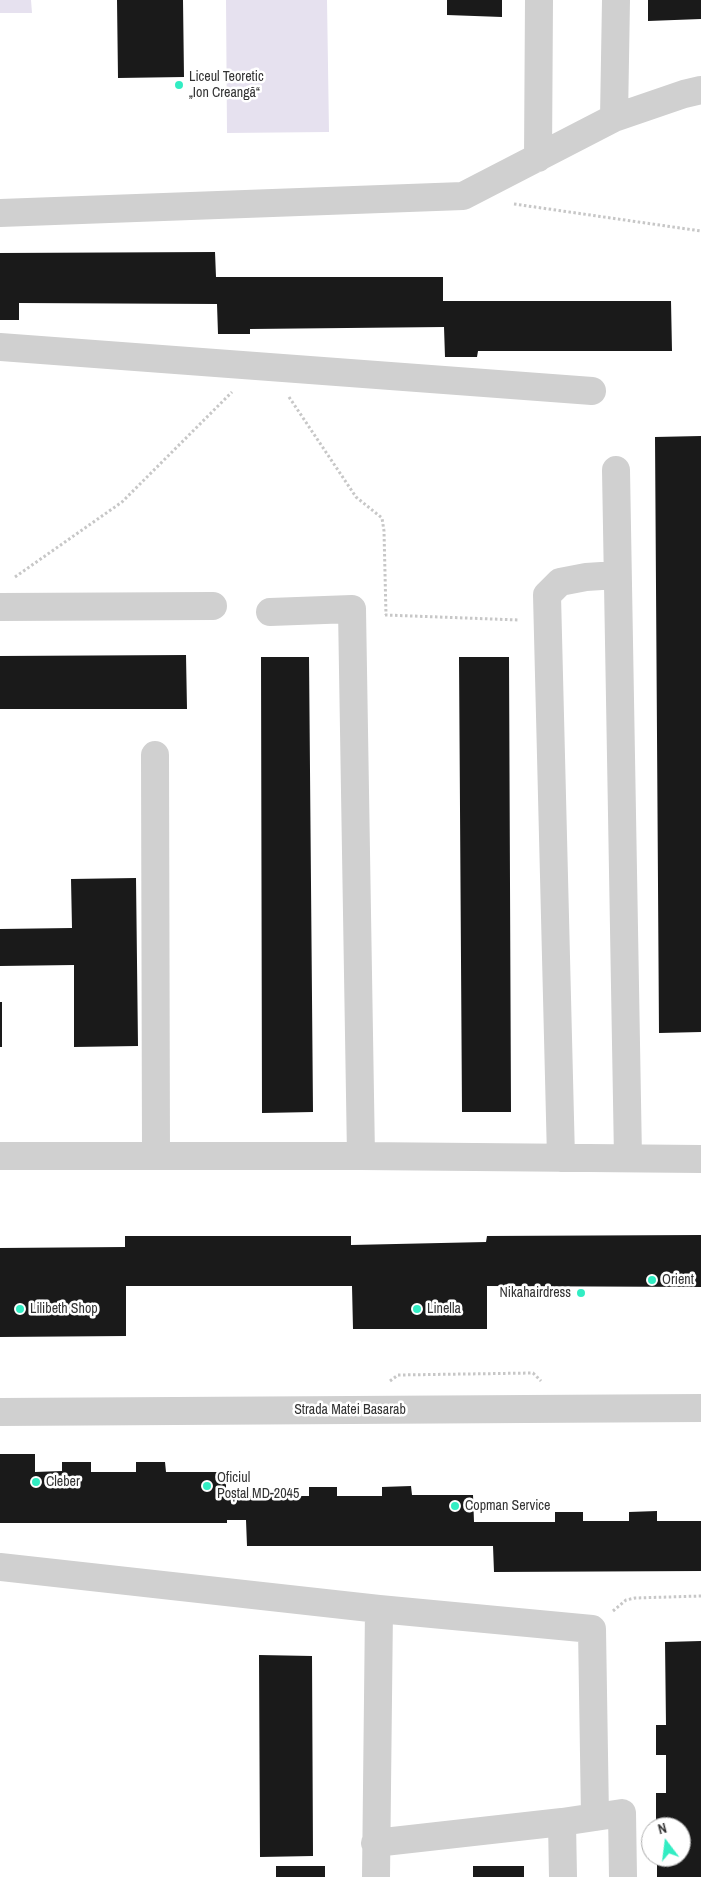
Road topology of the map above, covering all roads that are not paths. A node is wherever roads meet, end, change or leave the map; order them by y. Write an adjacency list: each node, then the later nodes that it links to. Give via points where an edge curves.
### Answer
1 (539, 0): 5 (street)
2 (616, 0): 4 (street)
3 (701, 90): 4 (street)
4 (614, 118): 5 (street)
5 (538, 158): 6 (street, via 463,196)
6 (0, 212)
7 (0, 348): 8 (street)
8 (592, 391)
9 (616, 470): 10 (street)
10 (617, 575): 18 (street, via 560,582 547,595); 19 (street)
11 (213, 606): 12 (street)
12 (0, 607)
13 (270, 612): 17 (street, via 352,609)
14 (155, 755): 16 (street)
15 (0, 1156): 16 (street)
16 (156, 1156): 17 (street)
17 (362, 1156): 18 (street)
18 (561, 1158): 19 (street)
19 (628, 1158): 20 (street)
20 (701, 1159)
21 (701, 1408): 22 (street, Strada Matei Basarab)
22 (0, 1412)
23 (0, 1567): 24 (street)
24 (379, 1609): 25 (street, via 592,1629); 27 (street)
25 (595, 1817): 26 (street); 30 (street, via 622,1813)
26 (562, 1822): 27 (street); 29 (street)
27 (376, 1843): 28 (street)
28 (376, 1877)
29 (563, 1877)
30 (623, 1877)

